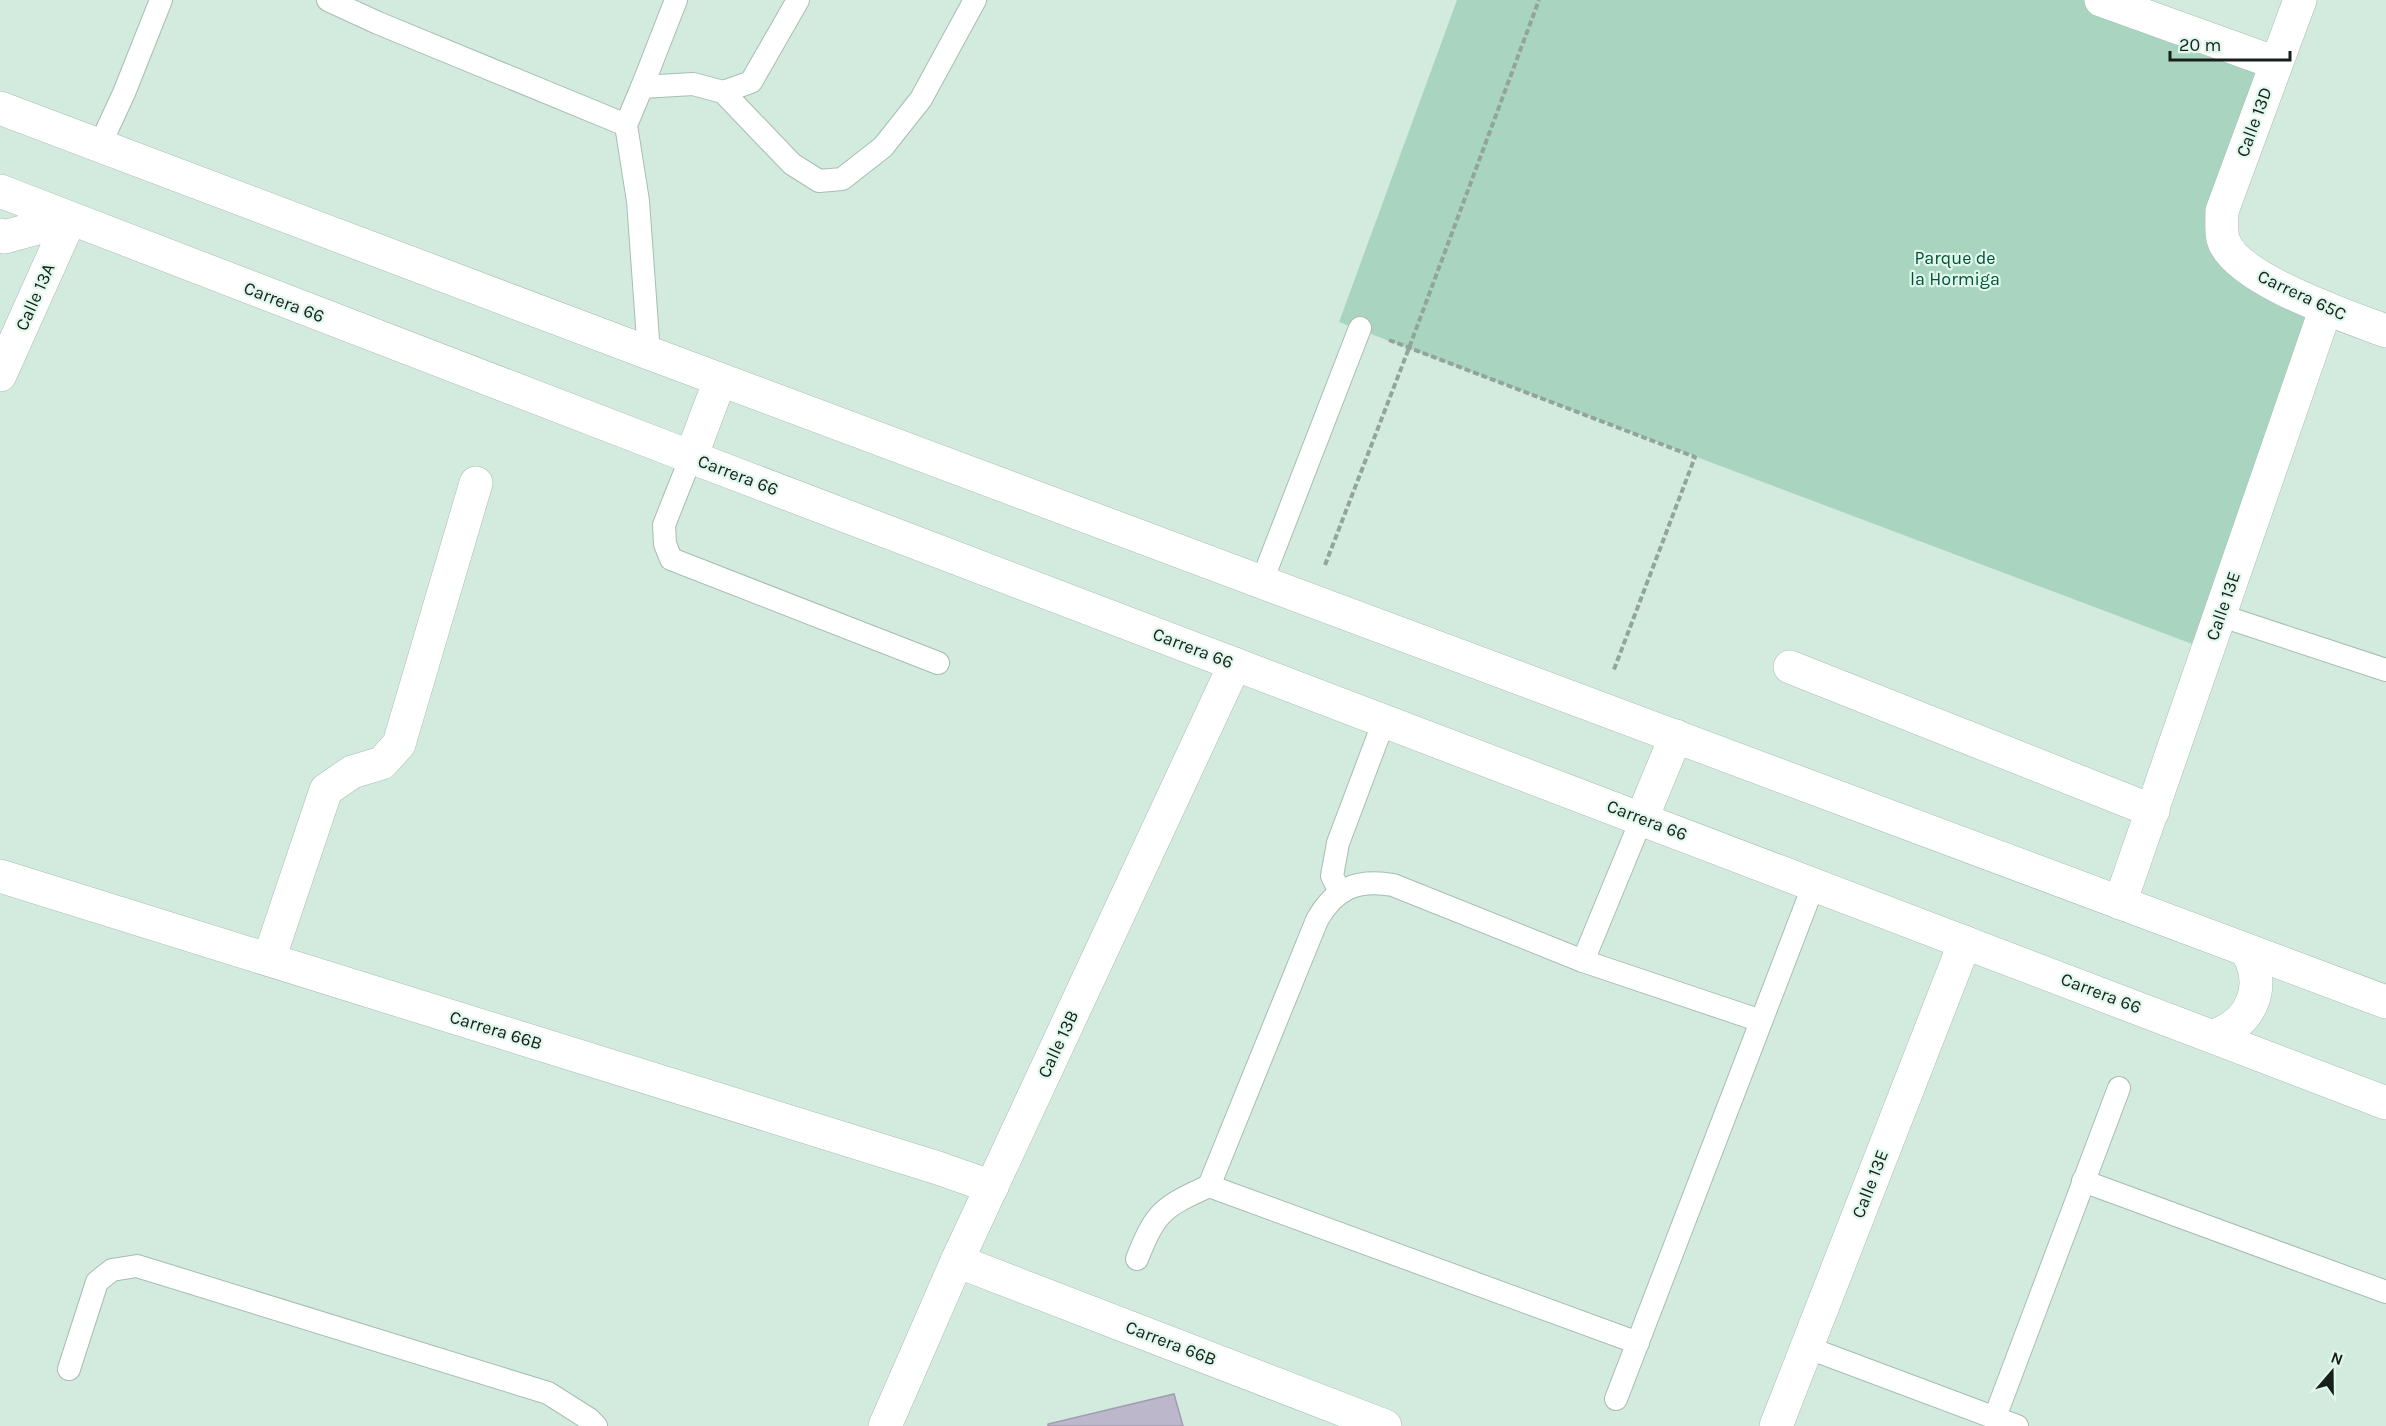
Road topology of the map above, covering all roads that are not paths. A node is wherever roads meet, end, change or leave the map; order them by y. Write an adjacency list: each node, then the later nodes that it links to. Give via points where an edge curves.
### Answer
1 (161, 0): 13 (lane)
2 (328, 0): 12 (lane)
3 (676, 0): 9 (lane)
4 (798, 0): 10 (lane, via 751,82)
5 (975, 0): 10 (lane, via 921,99 883,147 842,179 819,181 792,164)
6 (2101, 0): 8 (main road)
7 (2300, 0): 8 (main road, Calle 13D)
8 (2276, 63): 15 (main road, Calle 13D)
9 (642, 87): 10 (lane, via 693,84); 12 (lane)
10 (723, 92)
11 (0, 108): 13 (main road)
12 (626, 125): 21 (lane, via 638,201)
13 (99, 147): 21 (main road)
14 (0, 191): 16 (main road, Carrera 66)
15 (2222, 211): 18 (main road, Carrera 65C, via 2223,240 2243,266)
16 (70, 219): 17 (main road); 22 (main road, Calle 13A); 24 (main road, Carrera 66)
17 (0, 236)
18 (2326, 308): 20 (main road, Carrera 65C); 27 (main road, Calle 13E)
19 (1360, 328): 26 (lane)
20 (2386, 331)
21 (649, 353): 23 (main road)
22 (0, 375)
23 (720, 380): 24 (main road); 26 (main road)
24 (691, 457): 28 (lane, via 664,525 670,559); 29 (main road, Carrera 66)
25 (476, 483): 42 (main road, via 399,744 382,763 352,772 326,790)
26 (1262, 581): 33 (main road)
27 (2220, 615): 31 (lane); 34 (main road, Calle 13E)
28 (938, 663)
29 (1235, 664): 32 (main road, Carrera 66); 51 (main road, Calle 13B)
30 (1790, 667): 34 (main road)
31 (2386, 670)
32 (1384, 721): 35 (main road, Carrera 66); 38 (lane, via 1338,843 1332,876)
33 (1676, 736): 35 (main road); 39 (main road)
34 (2152, 811): 39 (main road, Calle 13E)
35 (1642, 818): 37 (main road, Carrera 66); 43 (lane)
36 (0, 876): 42 (main road, Carrera 66B)
37 (1814, 884): 40 (main road, Carrera 66); 45 (lane)
38 (1340, 892): 43 (lane, via 1375,882 1393,885); 50 (lane, via 1326,904 1317,920)
39 (2120, 903): 41 (main road)
40 (1965, 942): 46 (main road, Carrera 66); 56 (main road, Calle 13E)
41 (2246, 950): 44 (main road); 46 (main road, via 2257,979 2253,1002 2240,1022)
42 (268, 959): 51 (main road, Carrera 66B)
43 (1583, 961): 45 (lane)
44 (2386, 1002)
45 (1761, 1021): 55 (lane)
46 (2213, 1036): 48 (main road, Carrera 66)
47 (2119, 1088): 49 (lane)
48 (2386, 1103)
49 (2083, 1181): 54 (lane); 59 (lane)
50 (1209, 1186): 52 (lane, via 1162,1211); 55 (lane)
51 (992, 1187): 53 (main road, Calle 13B)
52 (1137, 1259)
53 (957, 1261): 61 (main road, Calle 13B); 62 (main road, Carrera 66B)
54 (2386, 1292)
55 (1638, 1343): 58 (lane)
56 (1806, 1347): 59 (lane); 63 (main road, Calle 13E)
57 (69, 1369): 60 (lane, via 97,1282 112,1270 137,1266 549,1393)
58 (1617, 1399)
59 (1995, 1418): 64 (lane)
60 (596, 1426)
61 (885, 1426)
62 (1385, 1426)
63 (1776, 1426)
64 (2017, 1426)

